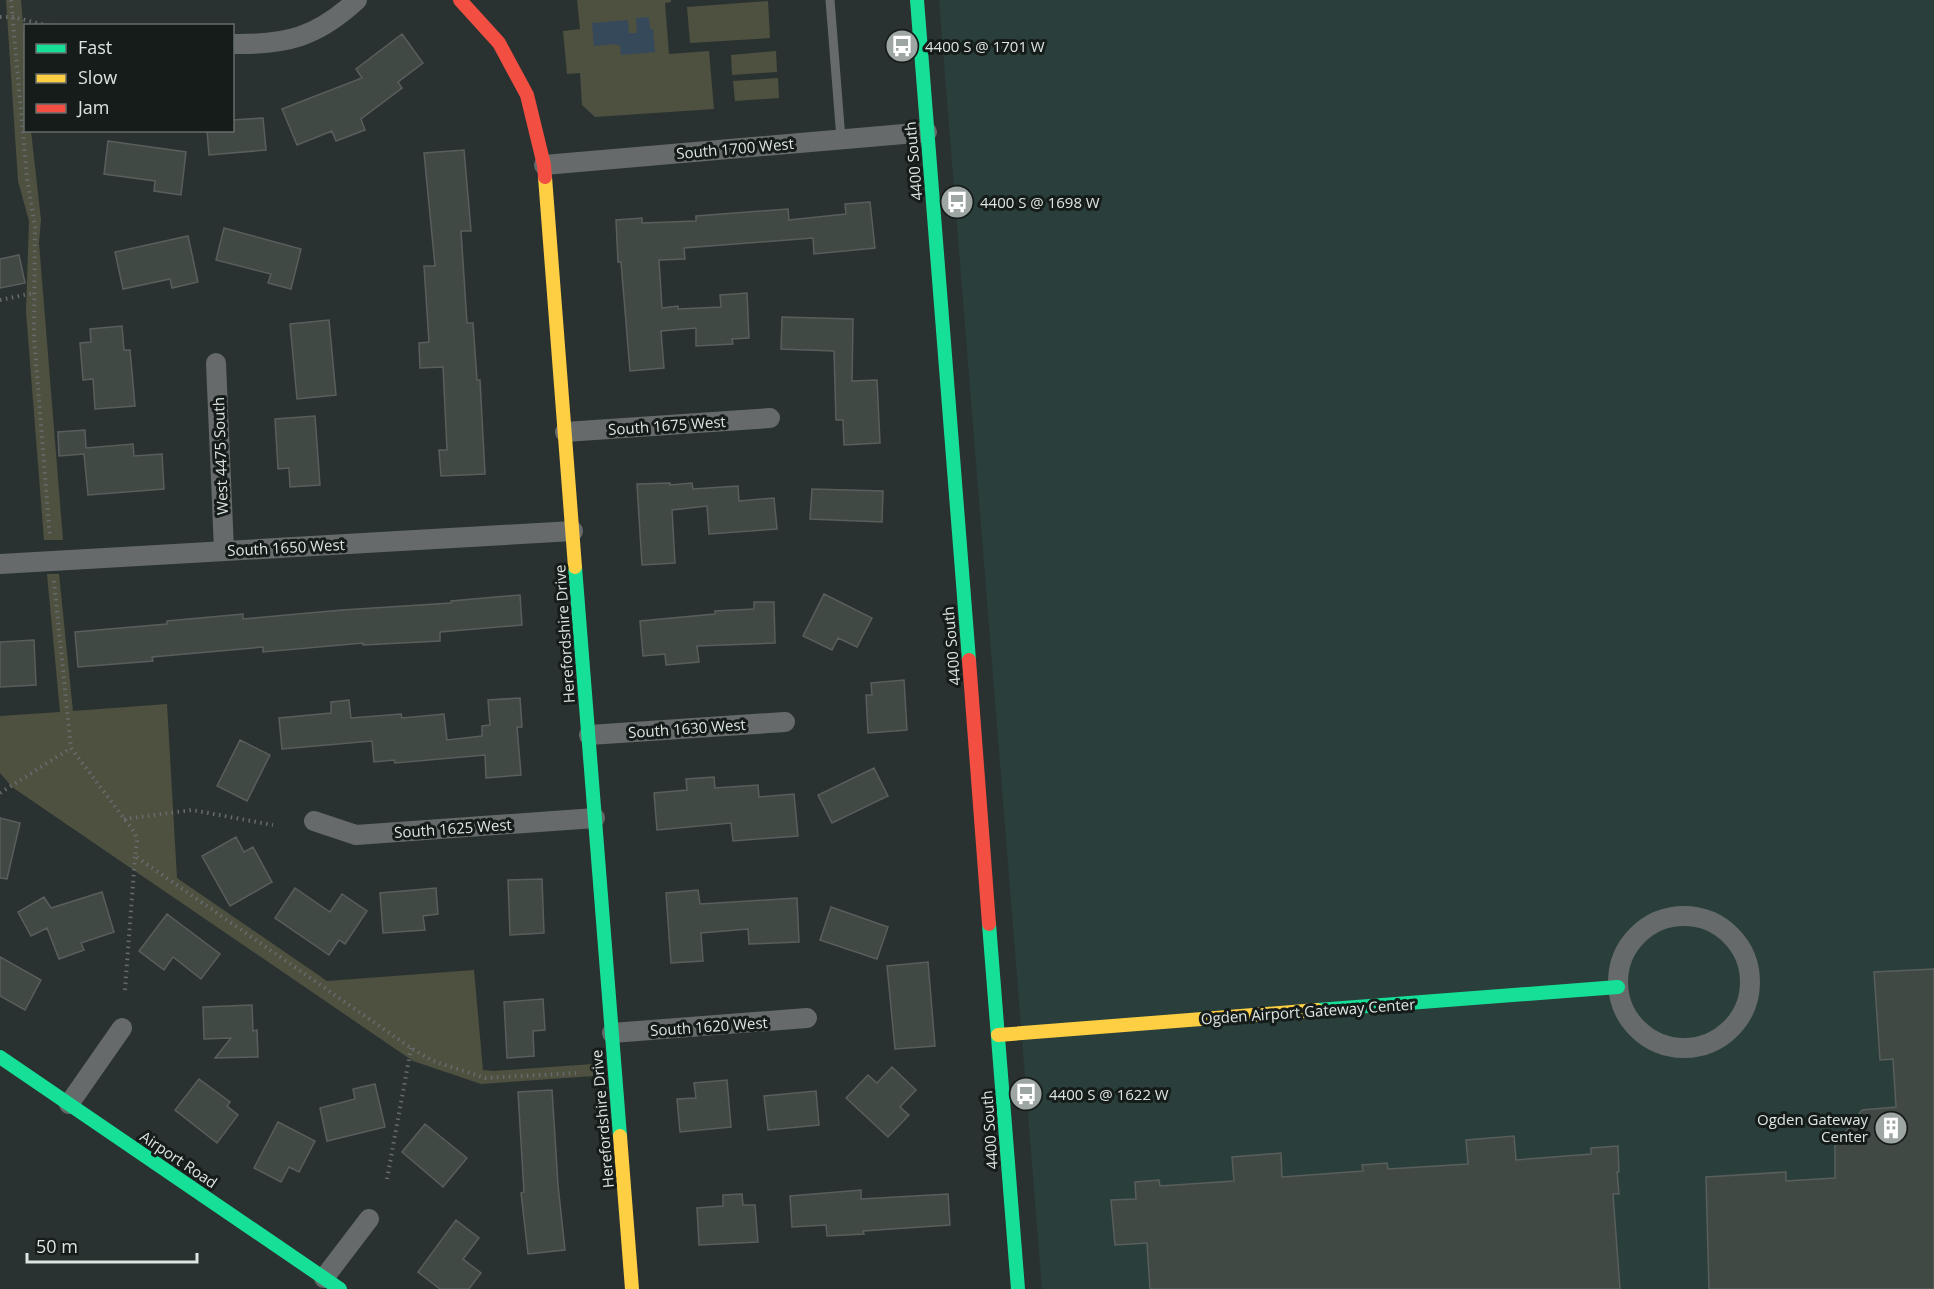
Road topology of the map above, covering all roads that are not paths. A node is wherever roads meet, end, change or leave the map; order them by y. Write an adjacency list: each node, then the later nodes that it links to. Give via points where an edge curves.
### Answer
1 (357, 0): 5 (street, via 338,17 303,37 264,44)
2 (460, 0): 8 (street, Herefordshire Drive, via 499,43 527,95)
3 (830, 0): 7 (lane)
4 (916, 0): 6 (street, 4400 South)
5 (234, 44)
6 (927, 132): 7 (street, South 1700 West); 23 (street, 4400 South)
7 (841, 139): 8 (street, South 1700 West)
8 (544, 165): 11 (street, Herefordshire Drive)
9 (216, 363): 13 (street, West 4475 South)
10 (770, 418): 11 (street, South 1675 West)
11 (565, 432): 12 (street, Herefordshire Drive)
12 (573, 531): 13 (street, South 1650 West); 16 (street, Herefordshire Drive)
13 (224, 550): 14 (street, South 1650 West)
14 (0, 564)
15 (785, 722): 16 (street, South 1630 West)
16 (589, 735): 17 (street, Herefordshire Drive)
17 (595, 818): 18 (street, South 1625 West, via 356,835); 22 (street, Herefordshire Drive)
18 (314, 821)
19 (1618, 987): 19 (street, via 1629,1019 1645,1036 1674,1048 1696,1048 1719,1039 1736,1023 1748,999 1749,967 1735,939 1709,920 1688,915 1665,918 1645,928 1631,942 1620,963); 23 (street, Ogden Airport Gateway Center)
20 (807, 1018): 22 (street, South 1620 West)
21 (122, 1028): 25 (street)
22 (612, 1033): 28 (street, Herefordshire Drive)
23 (998, 1035): 29 (street, 4400 South)
24 (0, 1057): 25 (street, Airport Road)
25 (69, 1104): 27 (street, Airport Road)
26 (369, 1219): 27 (street)
27 (332, 1284)
28 (633, 1289)
29 (1018, 1289)

